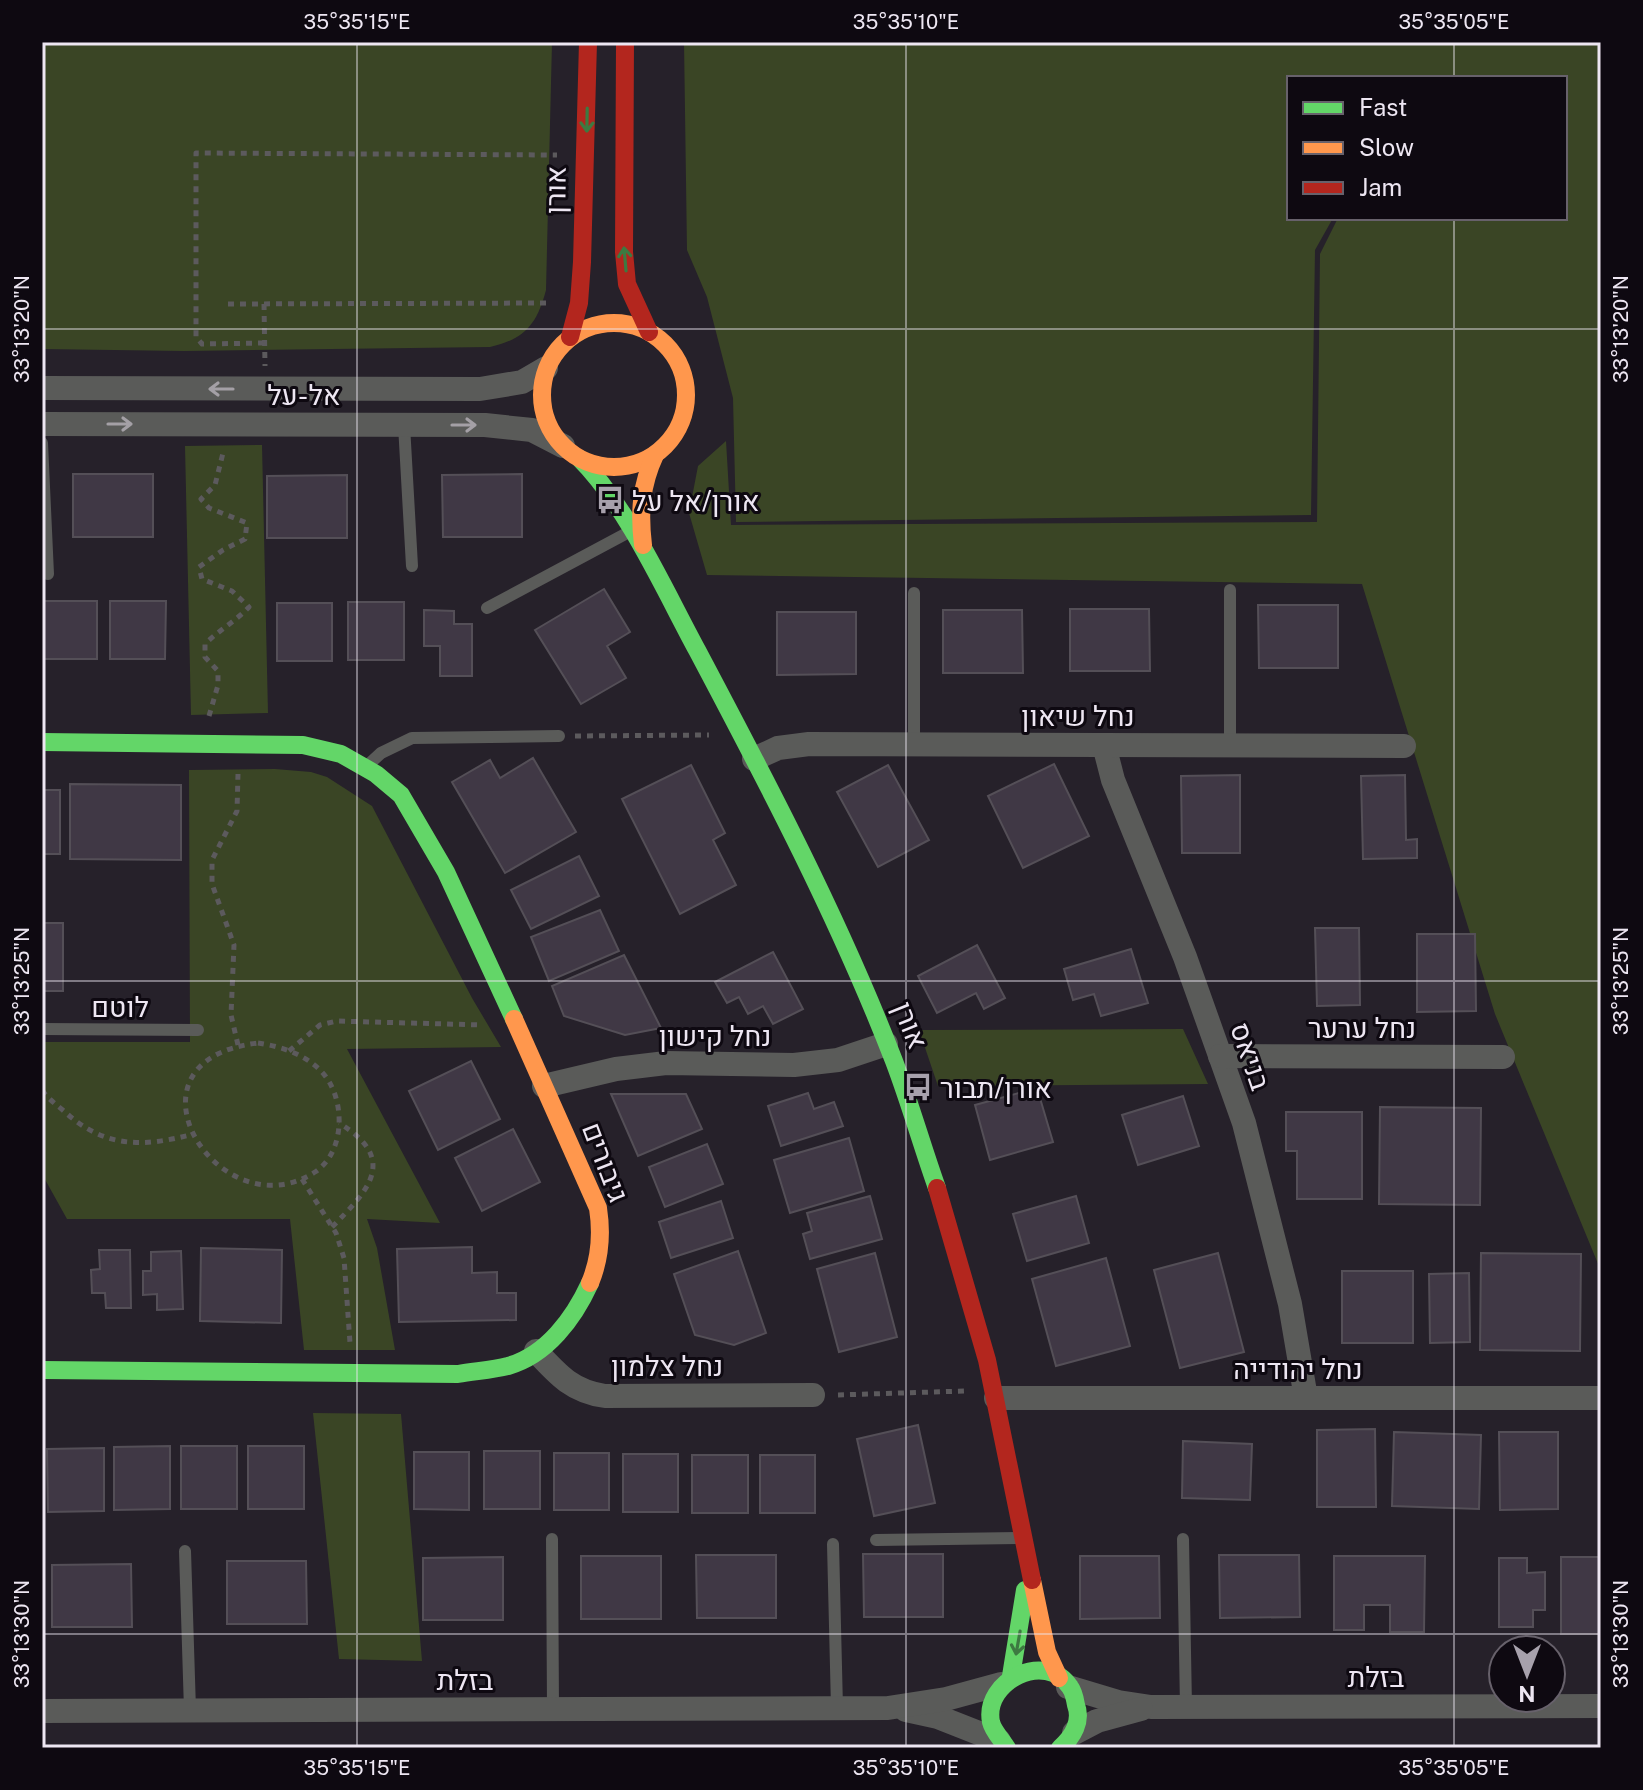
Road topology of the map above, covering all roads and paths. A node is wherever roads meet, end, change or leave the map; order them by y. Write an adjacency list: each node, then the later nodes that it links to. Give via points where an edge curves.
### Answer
1 (588, 42): 3 (street, אורן, one-way to 3)
2 (625, 42): 7 (street, one-way to 2, via 627,284 624,252)
3 (586, 155): 4 (street, אורן); 9 (path, via 196,153 196,337 202,344)
4 (579, 303): 6 (path); 8 (street, אורן)
5 (228, 304): 6 (path)
6 (264, 304): 9 (path)
7 (649, 332): 8 (street, via 606,323); 18 (street, via 675,357 687,391 684,416)
8 (570, 337): 10 (street)
9 (264, 343): 12 (path)
10 (546, 368): 12 (street, אל-על, via 522,382 480,389); 17 (street, via 545,418)
11 (42, 388): 12 (street, אל-על, one-way to 11)
12 (265, 389)
13 (42, 424): 14 (street, אל-על, one-way to 14)
14 (226, 424): 15 (street, אל-על); 26 (path, via 228,436 215,485 201,499 209,508 247,523 245,539 199,567 202,579 232,591 249,607 205,644 205,657 218,671)
15 (404, 425): 17 (street, אל-על, one-way to 17, via 532,430); 21 (lane)
16 (42, 443): 22 (lane)
17 (571, 453): 18 (street, via 617,468); 19 (street, אורן, via 596,475)
18 (655, 455): 20 (street, אורן, via 642,484)
19 (631, 531): 20 (street, אורן); 25 (lane)
20 (645, 553): 27 (street, אורן)
21 (412, 566)
22 (48, 574)
23 (1230, 590): 33 (lane)
24 (914, 593): 30 (lane)
25 (487, 608)
26 (209, 715)
27 (742, 735): 28 (path); 35 (street, אורן)
28 (559, 736): 36 (lane, via 412,738 381,753)
29 (42, 742): 31 (street, גיבורים)
30 (914, 744): 32 (street, נחל שיאון); 35 (street, נחל שיאון, via 809,744 778,748)
31 (237, 745): 36 (street, גיבורים, via 303,745 341,754); 41 (path, via 237,811 212,860 212,884 234,945 231,1015)
32 (1104, 745): 33 (street, נחל שיאון); 43 (street, בניאס)
33 (1230, 745): 34 (street, נחל שיאון)
34 (1404, 746)
35 (754, 759): 40 (street, אורן, via 817,885)
36 (365, 768): 37 (street, גיבורים, via 401,795 417,822 446,872)
37 (517, 1026): 42 (path, via 337,1021 313,1030); 45 (street, גיבורים)
38 (42, 1029): 39 (lane, לוטם)
39 (198, 1030)
40 (886, 1044): 45 (street, נחל קישון, via 838,1060 794,1065 666,1063); 54 (street, אורן, via 946,1216)
41 (238, 1045): 42 (path, via 258,1043); 48 (path, via 213,1055 190,1078 184,1098)
42 (289, 1051): 47 (path, via 321,1070 333,1091)
43 (1220, 1056): 44 (street, נחל ערער); 56 (street, בניאס, via 1244,1123 1290,1304)
44 (1503, 1057)
45 (544, 1086): 51 (street, גיבורים, via 599,1213 599,1257 585,1296 557,1336)
46 (42, 1090): 48 (path, via 75,1122 109,1141 165,1141)
47 (339, 1123): 49 (path, via 332,1155); 50 (path, via 364,1141 373,1171 369,1186)
48 (194, 1134): 49 (path, via 211,1159 240,1181 278,1184)
49 (302, 1179): 50 (path)
50 (332, 1227): 53 (path, via 344,1258)
51 (536, 1351): 53 (street, גיבורים, via 518,1363 458,1374); 55 (street, נחל צלמון, via 571,1385 596,1394)
52 (42, 1370): 53 (street, גיבורים)
53 (352, 1373)
54 (995, 1394): 55 (path); 56 (street, נחל יהודייה); 62 (street, אורן)
55 (813, 1395)
56 (1306, 1398): 57 (street, נחל יהודייה)
57 (1601, 1398)
58 (552, 1539): 71 (lane)
59 (1183, 1539): 68 (lane)
60 (876, 1540): 62 (lane)
61 (833, 1544): 69 (lane)
62 (1025, 1546): 64 (street, אורן, one-way to 64, via 1022,1622); 65 (street, אורן, via 1047,1652)
63 (185, 1551): 72 (lane)
64 (1006, 1680): 65 (street, via 1037,1669); 70 (street, בזלת, via 946,1699); 75 (street, אורן, via 990,1705 990,1718)
65 (1063, 1682): 67 (street, בזלת, via 1118,1702); 74 (street, אורן, via 1078,1707 1078,1720)
66 (1601, 1706): 68 (street, בזלת)
67 (1151, 1707): 68 (street, בזלת); 74 (street, בזלת, via 1097,1721)
68 (1186, 1707)
69 (837, 1708): 70 (street, בזלת); 71 (street, בזלת)
70 (888, 1708): 75 (street, בזלת, via 938,1717)
71 (553, 1709): 72 (street, בזלת)
72 (190, 1710): 73 (street, בזלת)
73 (42, 1711)
74 (1066, 1743)
75 (1003, 1744)

